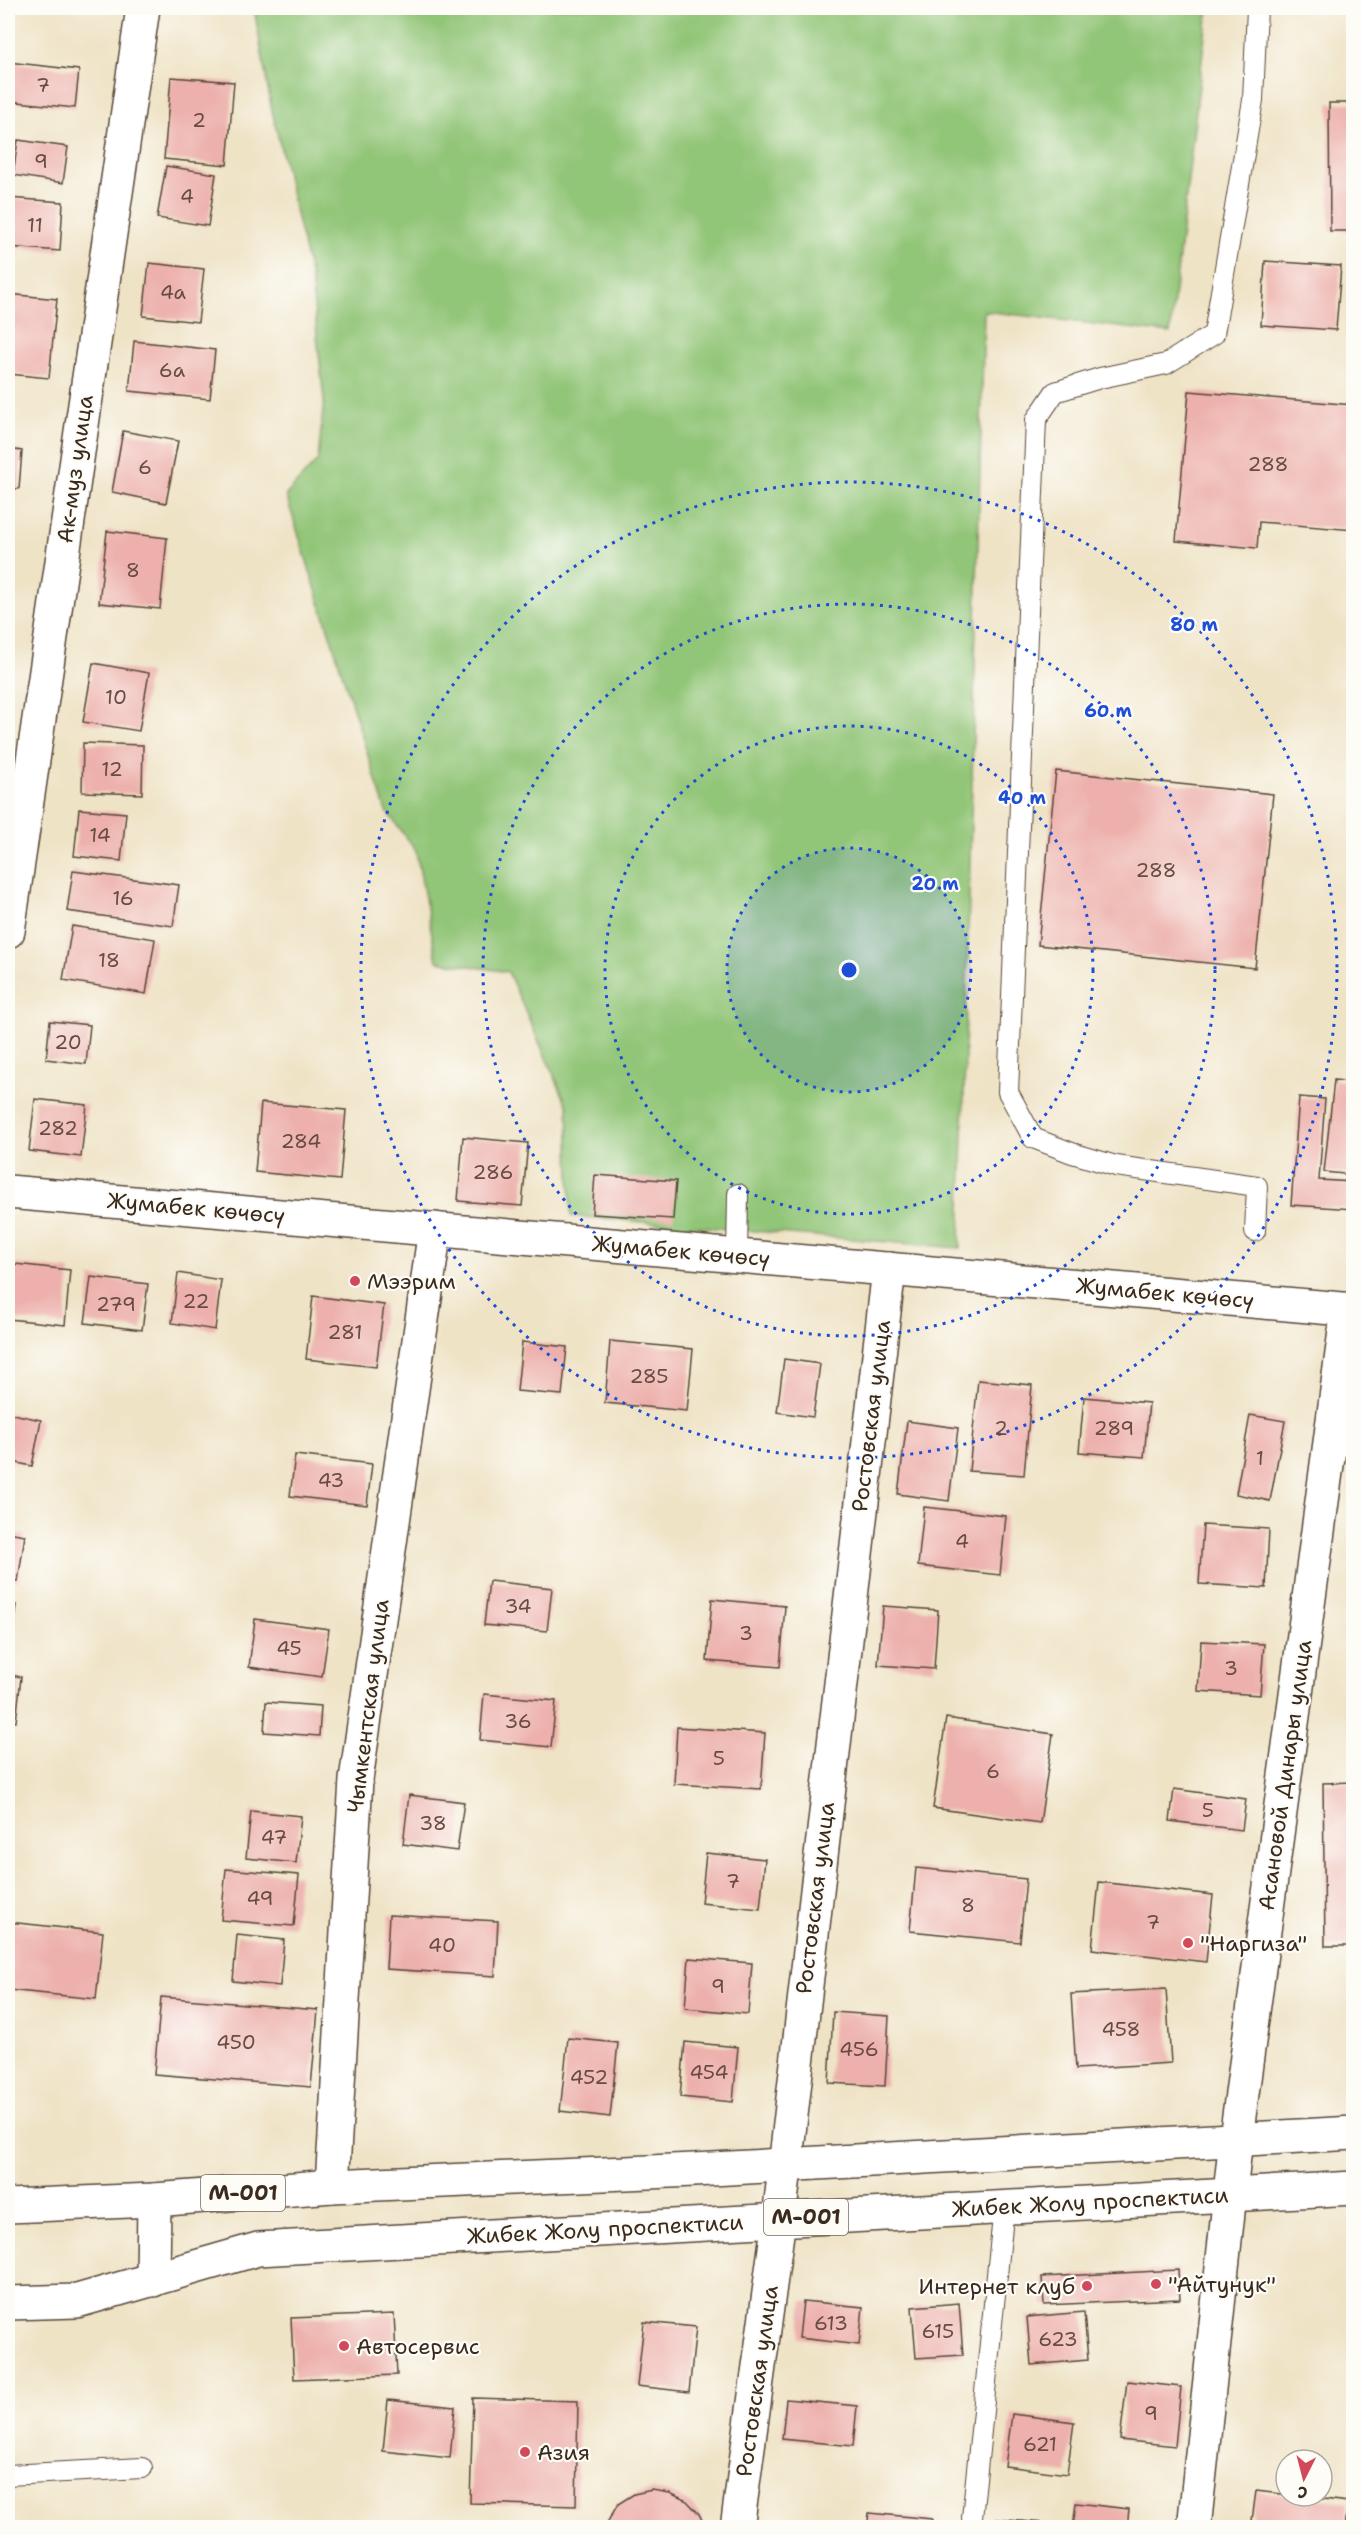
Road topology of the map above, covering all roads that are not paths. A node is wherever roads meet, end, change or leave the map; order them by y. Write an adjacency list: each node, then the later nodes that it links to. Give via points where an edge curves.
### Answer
1 (143, 8): 3 (street, Ак-муз улица)
2 (1257, 8): 7 (lane, via 1253,100 1214,334 1166,364 1055,392 1036,420 1008,1092 1033,1138 1072,1153 1116,1166 1257,1186)
3 (8, 931)
4 (8, 1192): 6 (street, Жумабек көчөсү)
5 (738, 1194): 8 (lane)
6 (435, 1229): 8 (street, Жумабек көчөсү); 14 (street, Чымкентская улица, via 356,1780)
7 (1255, 1231)
8 (737, 1256): 9 (street, Жумабек көчөсү)
9 (888, 1269): 10 (street, Жумабек көчөсү); 13 (street, Ростовская улица)
10 (1351, 1309): 12 (street, Асановой Динары улица)
11 (1353, 2133): 12 (street, М-001)
12 (1236, 2138): 13 (street, М-001); 16 (street, Асановой Динары улица)
13 (784, 2166): 14 (street, М-001); 20 (street, Ростовская улица)
14 (332, 2186): 17 (street, М-001)
15 (1353, 2188): 16 (street, Жибек Жолу проспектиси / М-001)
16 (1229, 2195): 19 (street, Жибек Жолу проспектиси / М-001); 27 (street, Асановой Динары улица)
17 (154, 2200): 18 (street, М-001); 21 (street)
18 (8, 2206)
19 (1004, 2207): 20 (street, Жибек Жолу проспектиси / М-001); 25 (lane)
20 (779, 2219): 21 (street, Жибек Жолу проспектиси / М-001, via 258,2249); 26 (street, Ростовская улица)
21 (153, 2280): 22 (street, Жибек Жолу проспектиси / М-001, via 77,2301)
22 (8, 2304)
23 (142, 2468): 24 (lane)
24 (8, 2475)
25 (972, 2518)
26 (737, 2528)
27 (1194, 2528)

